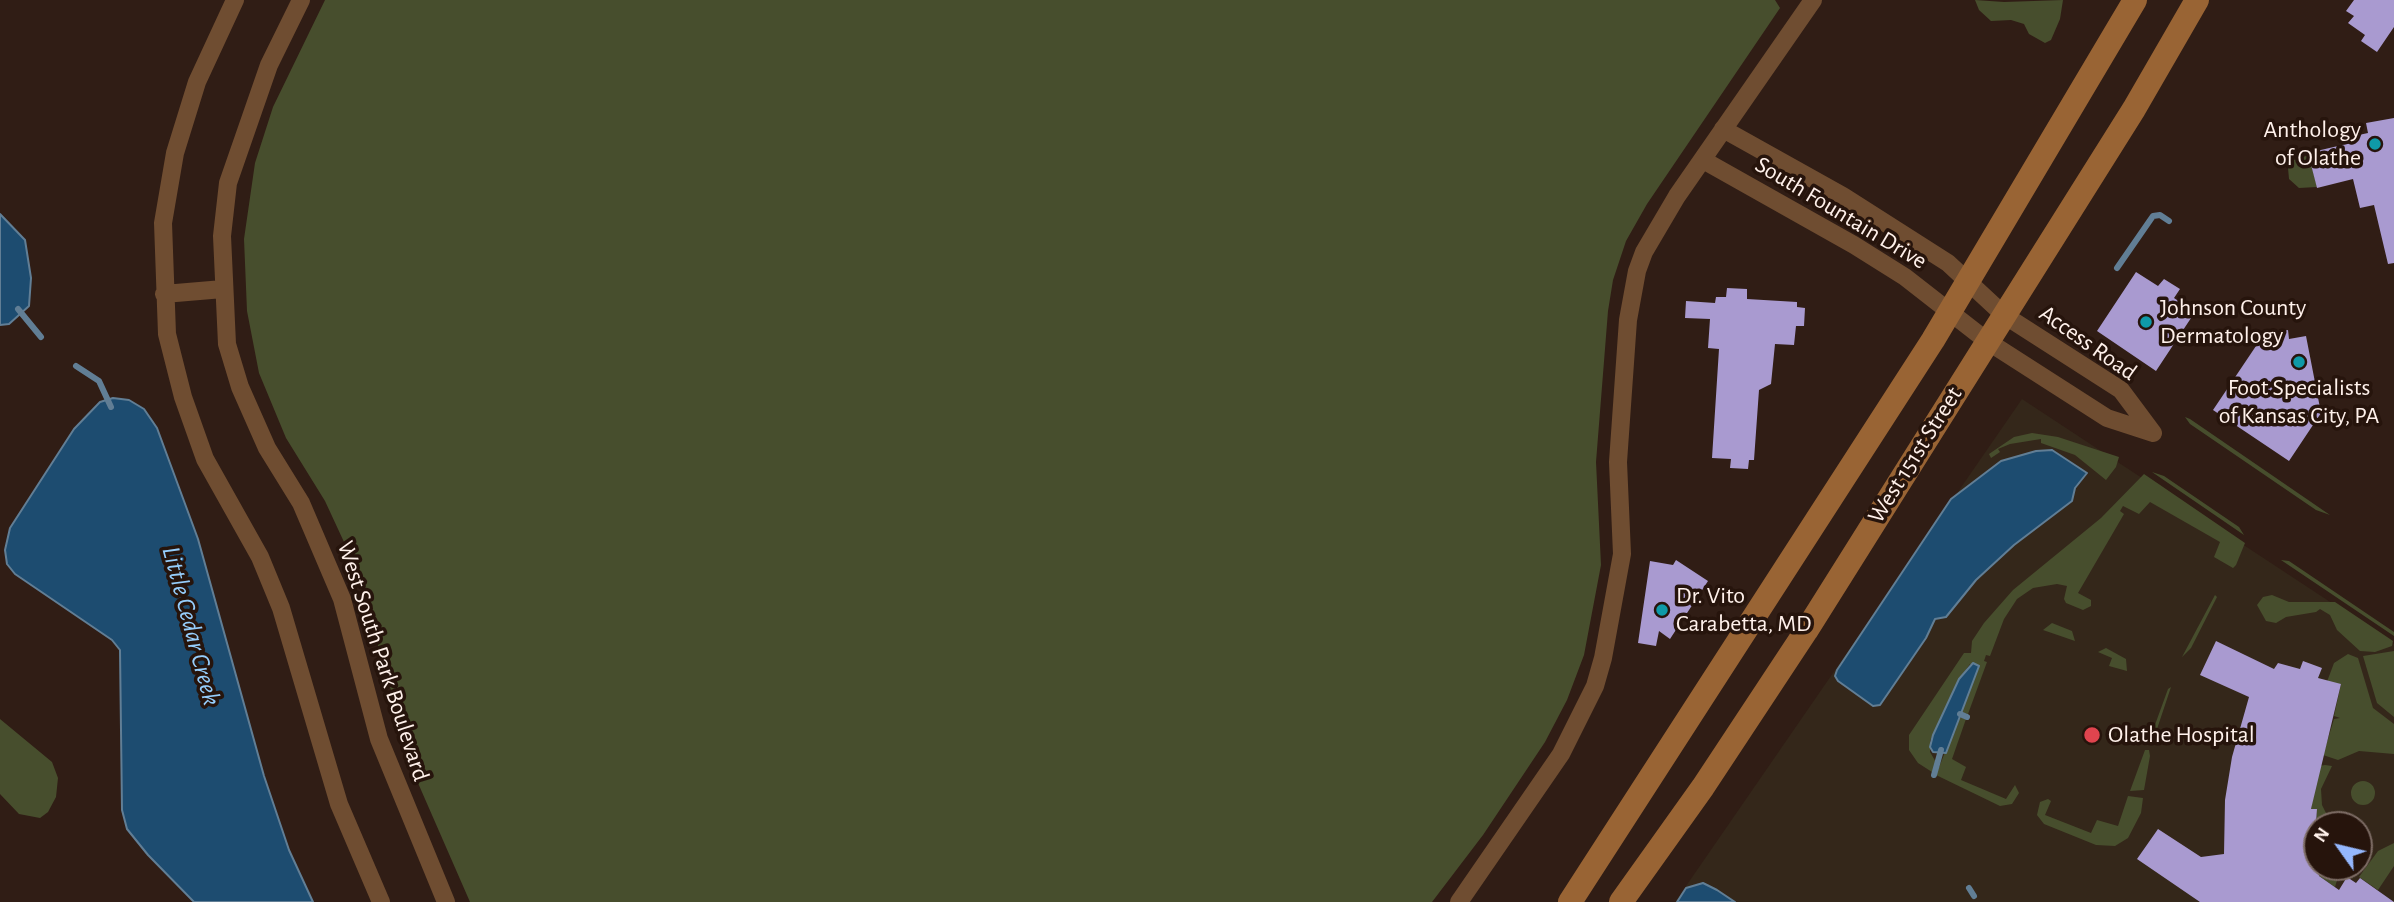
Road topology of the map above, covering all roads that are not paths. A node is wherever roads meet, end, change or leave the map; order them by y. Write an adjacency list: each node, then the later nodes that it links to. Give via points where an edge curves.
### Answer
1 (235, 0): 10 (street, via 197,82 175,153 163,223)
2 (301, 0): 9 (street, West South Park Boulevard, via 269,65 228,183)
3 (1813, 0): 6 (street)
4 (2134, 0): 8 (main road, West 151st Street)
5 (2197, 0): 12 (main road, West 151st Street)
6 (1724, 129): 7 (street); 8 (street, South Fountain Drive, via 1843,196)
7 (1703, 160): 11 (street, South Fountain Drive, via 1854,245); 16 (street, via 1657,227 1637,271 1632,295 1618,462 1622,554 1612,624 1595,686 1547,777)
8 (1970, 280): 11 (main road, West 151st Street); 12 (street, Access Road)
9 (223, 289): 10 (street); 15 (street, West South Park Boulevard, via 227,344 240,387 267,448 321,544 342,598 379,739)
10 (164, 294): 14 (street, via 167,334 194,431 260,557 281,608 338,804)
11 (1951, 312): 13 (street, Access Road); 17 (main road, West 151st Street)
12 (2004, 315): 13 (main road, West 151st Street); 13 (street, Access Road, via 2121,390 2153,433 2107,418)
13 (1987, 341): 18 (main road, West 151st Street, via 1806,631)
14 (381, 902)
15 (446, 902)
16 (1459, 902)
17 (1570, 902)
18 (1621, 902)

